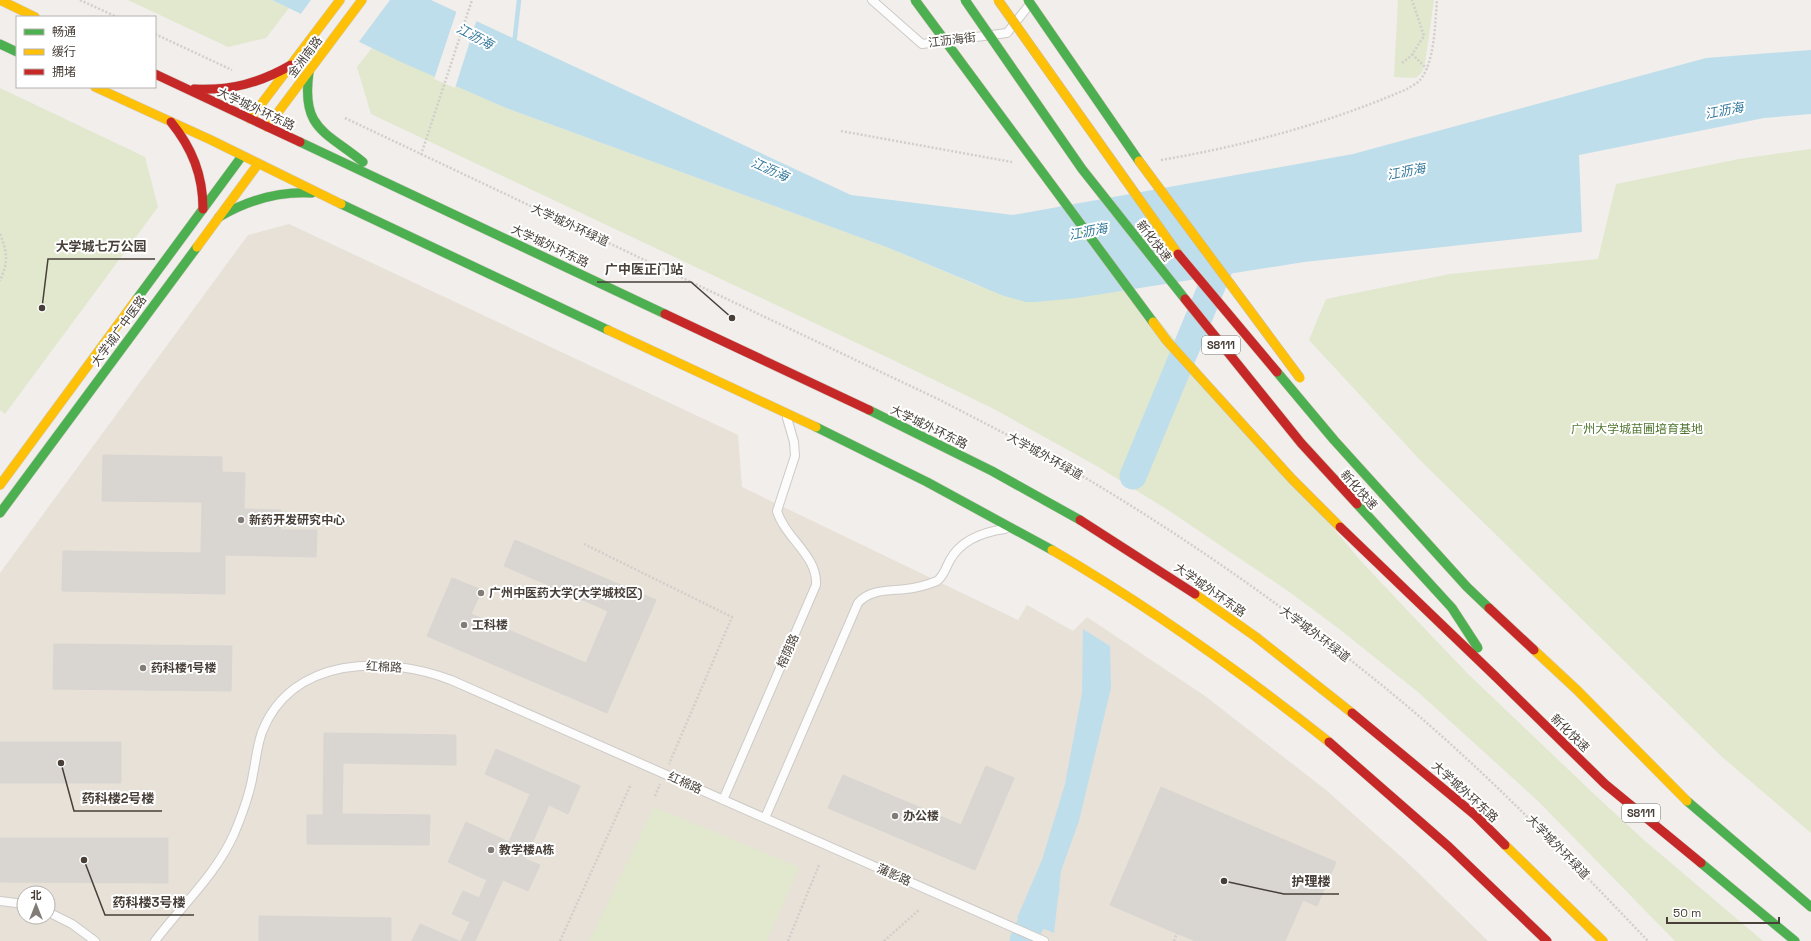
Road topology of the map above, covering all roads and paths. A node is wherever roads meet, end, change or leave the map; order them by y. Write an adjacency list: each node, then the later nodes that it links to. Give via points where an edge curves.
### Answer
1 (0, 0): 14 (main road)
2 (80, 0): 15 (path)
3 (340, 0): 21 (main road, 金洲南路)
4 (362, 0): 24 (main road, 金洲南路)
5 (472, 0): 33 (path)
6 (872, 0): 11 (lane, 江沥海街, via 922,44 1007,33)
7 (915, 0): 52 (main road, bridge, via 1167,341 1292,479)
8 (964, 0): 52 (main road, 新化快速 / S8111, bridge, via 1082,169 1301,443 1452,608)
9 (998, 0): 51 (main road, 新化快速 / S8111, bridge, via 1171,245 1355,464 1467,586)
10 (1028, 0): 44 (main road, bridge, via 1129,147)
11 (1033, 0)
12 (1412, 0): 19 (path, via 1424,36)
13 (1437, 0): 22 (path)
14 (33, 16)
15 (115, 16)
16 (156, 34): 23 (path)
17 (0, 44): 18 (main road)
18 (16, 52)
19 (1412, 54): 20 (path); 22 (path)
20 (1402, 63)
21 (291, 65): 26 (main road, via 270,78 246,86 213,90); 29 (main road, 金洲南路)
22 (1427, 69): 35 (path, via 1420,81 1407,89 1299,128)
23 (232, 70)
24 (309, 72): 31 (main road, 金洲南路); 38 (main road, via 306,86 307,101 315,124 323,133 359,158)
25 (156, 74): 26 (main road, 大学城外环东路)
26 (183, 87): 29 (main road, 大学城外环东路)
27 (97, 88): 30 (main road)
28 (345, 118): 33 (path, 大学城外环绿道)
29 (250, 119): 31 (main road, 大学城外环东路)
30 (170, 121): 34 (main road); 40 (main road, via 187,144 198,167 203,189)
31 (267, 127): 38 (main road, 大学城外环东路)
32 (841, 131): 36 (path)
33 (421, 155): 76 (path, 大学城外环绿道, via 940,400 1020,441 1174,534 1287,612 1391,692 1524,812)
34 (242, 156): 37 (main road); 40 (main road, 大学城广中医路)
35 (1153, 162)
36 (1019, 163)
37 (258, 164): 39 (main road); 41 (main road, 大学城广中医路)
38 (384, 182): 75 (main road, 大学城外环东路, via 830,391 992,471 1167,574 1291,663 1399,750 1476,816)
39 (321, 194): 41 (main road, via 293,192 260,198); 45 (main road)
40 (203, 209): 46 (main road, 大学城广中医路)
41 (218, 217): 47 (main road, 大学城广中医路)
42 (0, 234): 43 (path, via 6,250 6,266)
43 (0, 281)
44 (1306, 386)
45 (786, 413): 48 (main road, via 914,474); 57 (lane, 榕荫路, via 795,456 777,511 813,568 816,585)
46 (0, 485)
47 (0, 513)
48 (1015, 528): 59 (lane, via 989,532 968,541 953,554 937,581 906,589 878,592 858,603); 74 (main road, via 1145,607 1233,668 1299,719 1449,844)
49 (584, 544): 53 (path, via 732,617)
50 (1456, 560): 51 (main road, bridge)
51 (1534, 650): 63 (main road, 新化快速 / S8111, via 1687,801)
52 (1495, 676): 77 (main road, 新化快速 / S8111, via 1605,784)
53 (668, 768)
54 (661, 782): 56 (path)
55 (631, 784): 69 (path)
56 (655, 796)
57 (723, 800): 58 (lane, 红棉路); 68 (lane, 红棉路, via 437,675 377,666 328,671 297,687 271,714 260,739 250,789 233,835 208,878)
58 (744, 809): 59 (lane, 蒲影路)
59 (765, 818): 72 (lane, 蒲影路)
60 (819, 865): 70 (path)
61 (0, 901): 62 (lane)
62 (16, 903)
63 (1811, 907)
64 (920, 909): 71 (path)
65 (56, 916): 67 (lane)
66 (1177, 933): 73 (path)
67 (95, 941)
68 (155, 941)
69 (560, 941)
70 (788, 941)
71 (884, 941)
72 (1044, 941)
73 (1174, 941)
74 (1547, 941)
75 (1604, 941)
76 (1648, 941)
77 (1795, 941)

